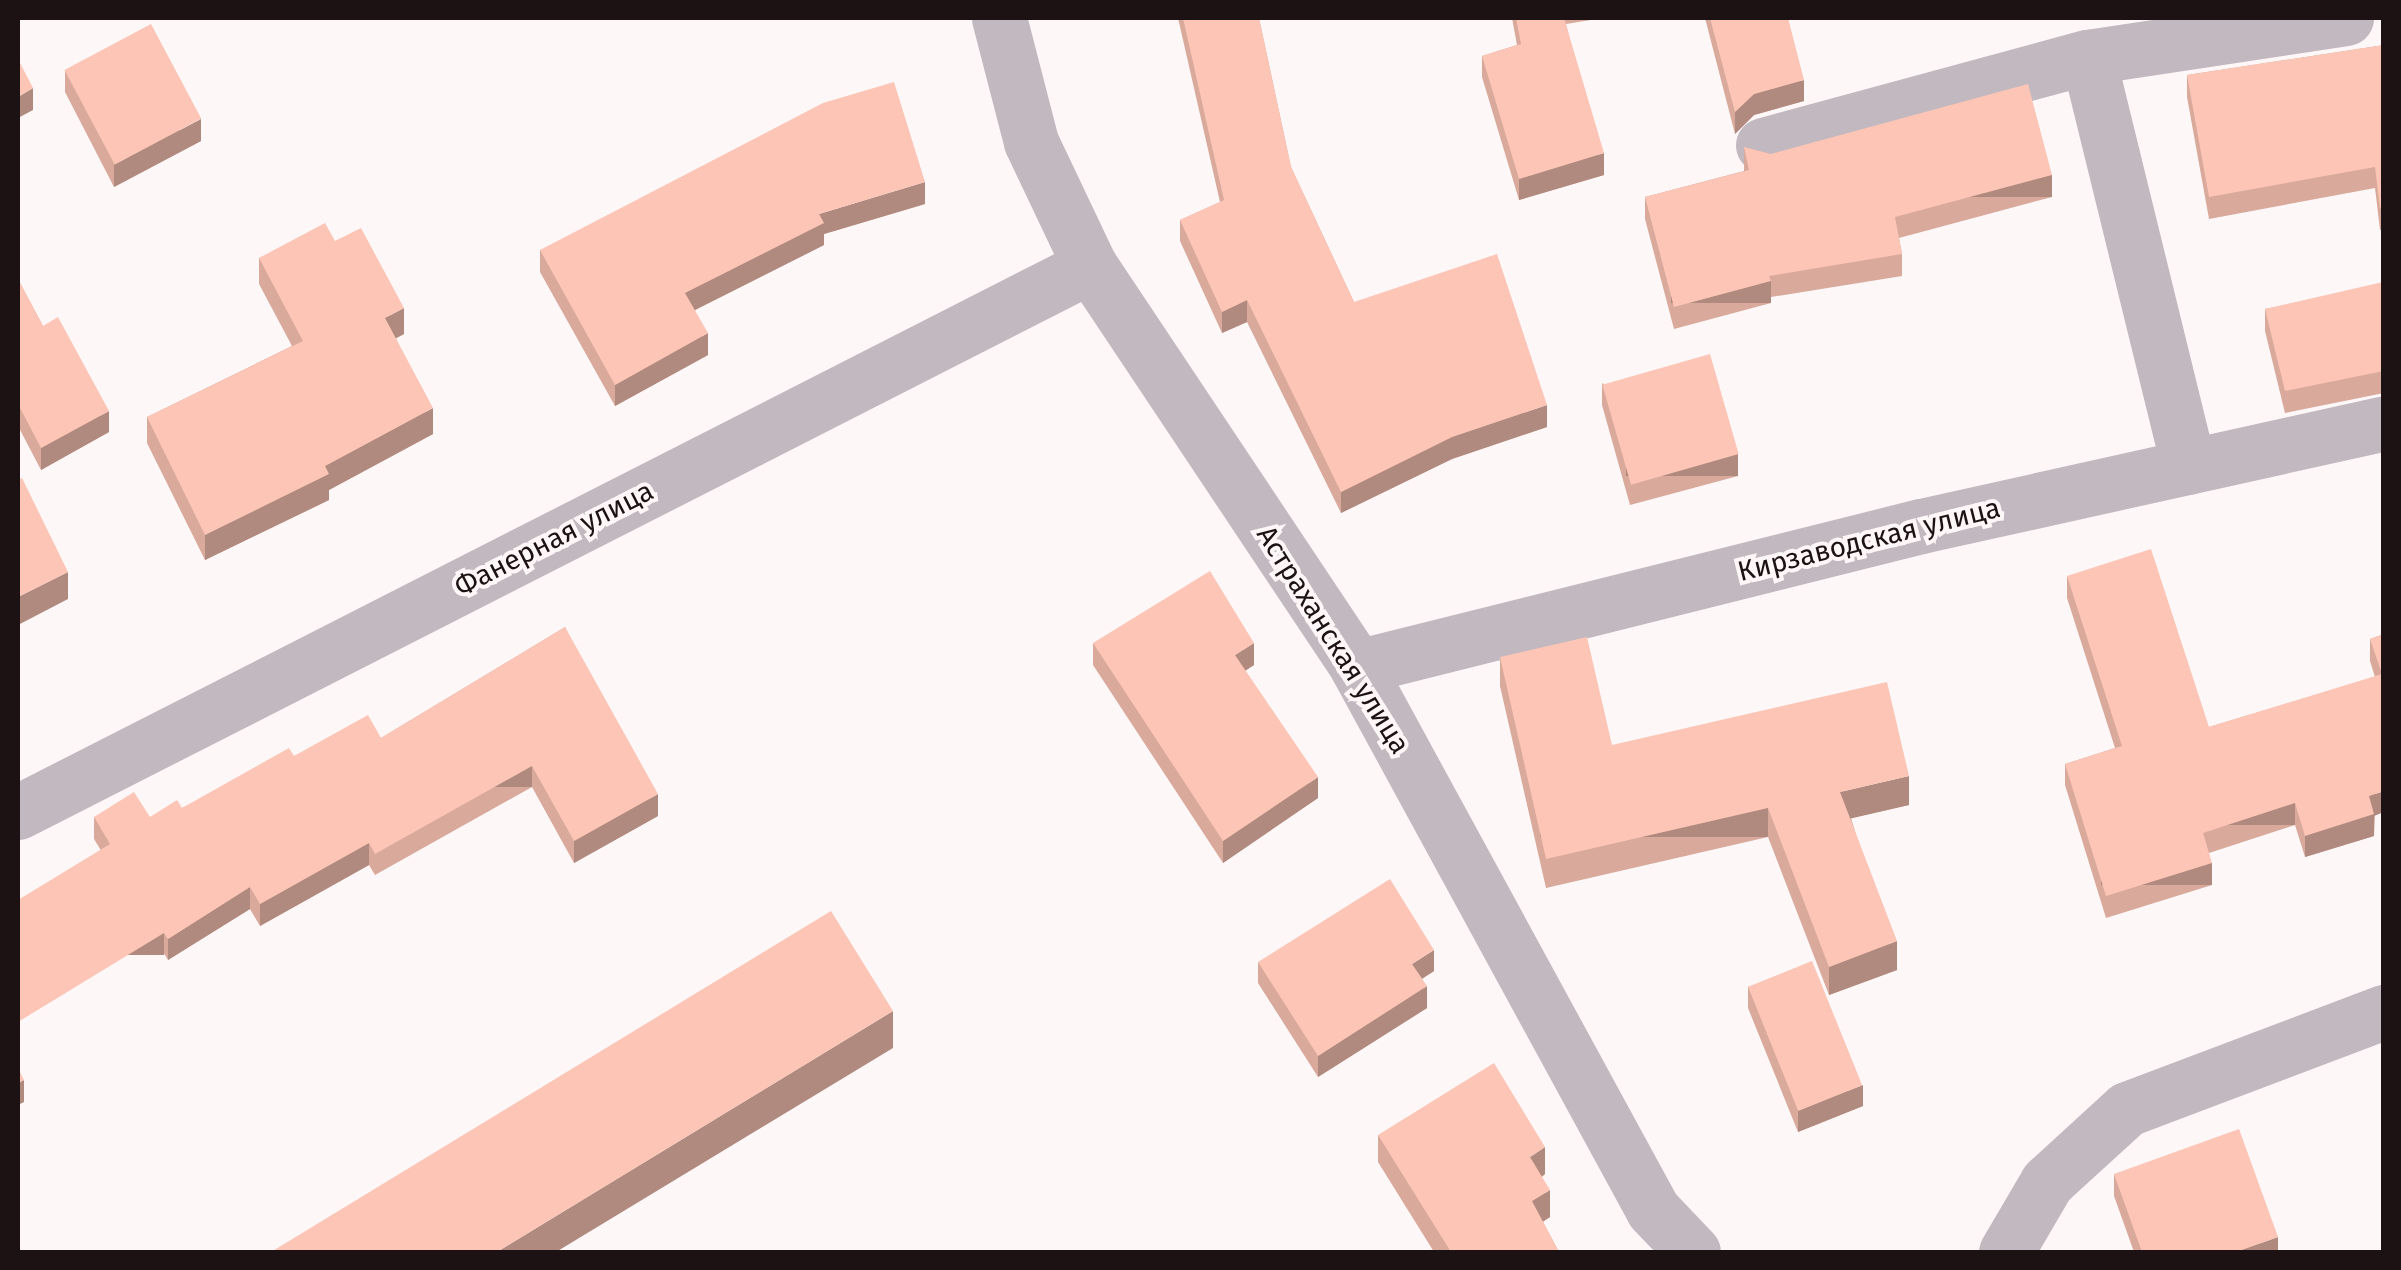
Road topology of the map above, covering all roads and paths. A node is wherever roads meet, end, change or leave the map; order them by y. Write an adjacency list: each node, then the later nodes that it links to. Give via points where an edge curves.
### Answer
1 (999, 18): 5 (street, Астраханская улица, via 1031,142)
2 (2346, 18): 3 (street)
3 (2088, 57): 4 (street); 7 (street)
4 (1763, 146)
5 (1090, 266): 8 (street, Астраханская улица); 9 (street, Фанерная улица)
6 (2384, 423): 7 (street, Кирзаводская улица)
7 (2189, 467): 8 (street, Кирзаводская улица, via 1920,526)
8 (1357, 667): 11 (street, Астраханская улица, via 1653,1210)
9 (18, 812)
10 (2384, 1012): 12 (street, via 2128,1109 2046,1182)
11 (1692, 1252)
12 (2006, 1252)

